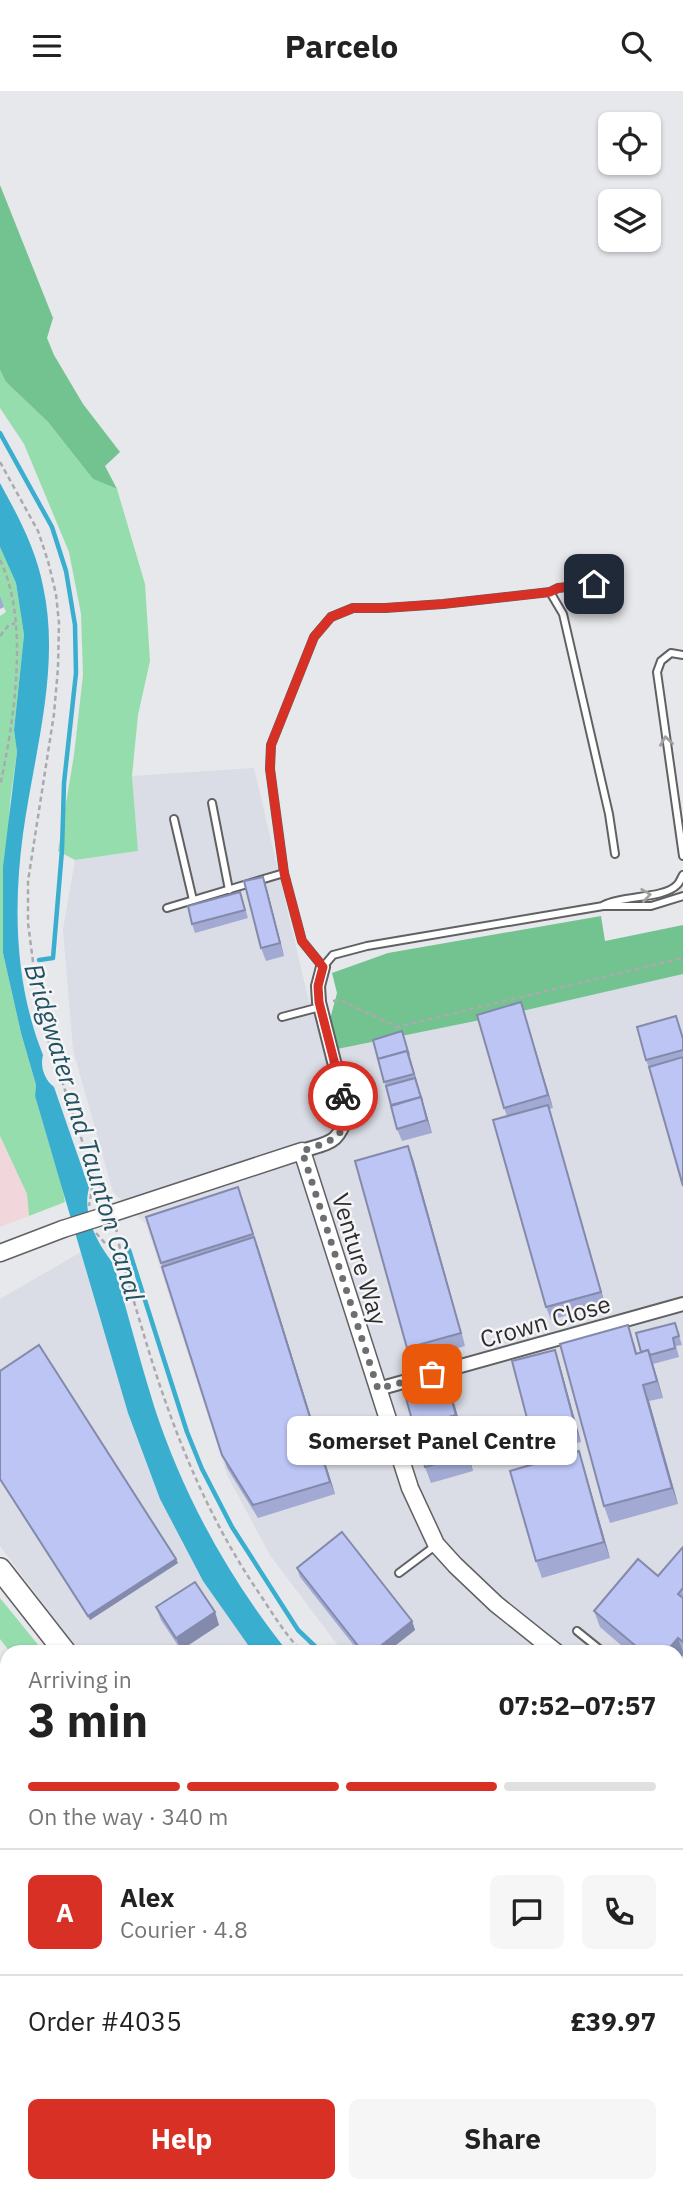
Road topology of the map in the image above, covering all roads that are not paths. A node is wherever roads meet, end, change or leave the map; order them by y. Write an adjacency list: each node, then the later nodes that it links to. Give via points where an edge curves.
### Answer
1 (594, 584): 2 (lane)
2 (550, 592): 6 (lane, via 563,614); 8 (lane, via 353,608 331,617 314,637 271,745)
3 (683, 655): 7 (lane, one-way to 3, via 657,672 671,653)
4 (212, 803): 10 (lane)
5 (174, 819): 12 (lane)
6 (615, 854)
7 (683, 856)
8 (284, 873): 10 (lane); 15 (lane, via 302,941)
9 (683, 875): 13 (lane, one-way to 9, via 662,893 677,885)
10 (229, 890): 12 (lane)
11 (683, 896): 13 (lane, via 652,906)
12 (193, 900): 14 (lane)
13 (603, 906): 15 (lane, via 367,946 333,955)
14 (167, 908)
15 (323, 967): 16 (street)
16 (319, 1004): 17 (lane); 18 (street, via 347,1113 335,1139)
17 (282, 1017)
18 (302, 1151): 19 (street, bridge); 21 (street, Venture Way)
19 (0, 1253)
20 (683, 1304): 21 (street, Crown Close)
21 (378, 1389): 22 (street, Venture Way, via 410,1488)
22 (436, 1544): 24 (lane); 27 (street, Venture Way, via 496,1604)
23 (0, 1569): 26 (main road)
24 (399, 1573)
25 (577, 1630): 28 (lane)
26 (60, 1645)
27 (547, 1645)
28 (595, 1645)

